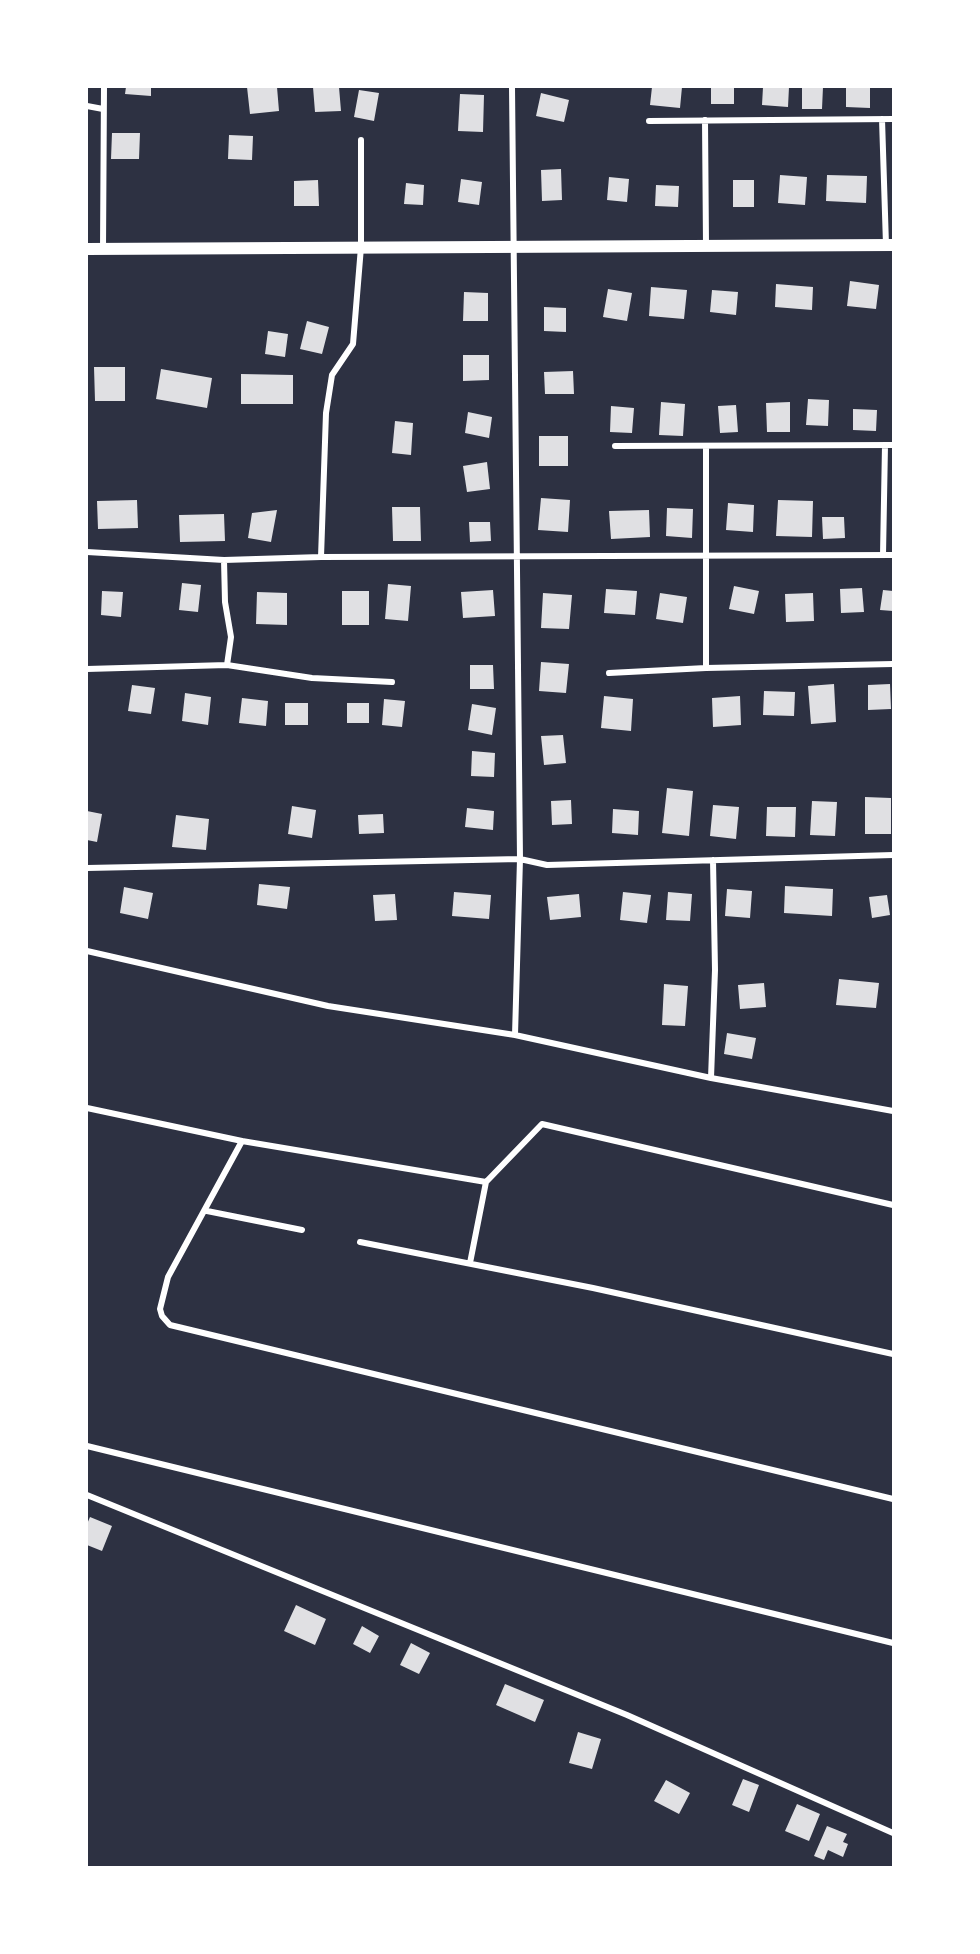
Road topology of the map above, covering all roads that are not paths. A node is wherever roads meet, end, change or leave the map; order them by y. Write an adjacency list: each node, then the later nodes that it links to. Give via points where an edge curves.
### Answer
1 (104, 87): 4 (street)
2 (512, 87): 13 (street)
3 (87, 106): 4 (street)
4 (103, 109): 15 (street)
5 (882, 119): 6 (street); 7 (street); 10 (street)
6 (893, 119)
7 (705, 120): 8 (street); 11 (street)
8 (649, 121)
9 (361, 140): 12 (street)
10 (889, 245): 11 (main road)
11 (706, 246): 13 (main road)
12 (361, 247): 13 (main road); 15 (main road); 23 (street, via 353,344 332,375 326,414)
13 (515, 247): 25 (street)
14 (87, 249): 15 (main road)
15 (103, 249)
16 (885, 445): 17 (street); 19 (street); 21 (street)
17 (893, 445)
18 (615, 446): 19 (street)
19 (706, 446): 24 (street)
20 (87, 552): 26 (street)
21 (883, 555): 22 (street); 24 (street)
22 (893, 555)
23 (321, 556): 25 (street); 26 (street)
24 (707, 557): 25 (street); 29 (street)
25 (517, 558): 34 (street)
26 (224, 560): 28 (street, via 231,637)
27 (893, 664): 29 (street)
28 (227, 665): 30 (street); 32 (street, via 312,678)
29 (706, 668): 31 (street)
30 (87, 669)
31 (609, 673)
32 (392, 682)
33 (893, 855): 35 (street)
34 (520, 859): 35 (street, via 547,865); 36 (street); 38 (street)
35 (713, 860): 39 (street, via 716,970)
36 (87, 868)
37 (87, 951): 38 (street, via 327,1006)
38 (515, 1035): 39 (street)
39 (711, 1078): 41 (street)
40 (87, 1108): 42 (street)
41 (893, 1111)
42 (242, 1141): 43 (street); 45 (street)
43 (486, 1182): 44 (street, via 542,1124); 48 (street)
44 (893, 1205)
45 (207, 1211): 46 (street); 52 (street, via 168,1277 160,1310 170,1325)
46 (302, 1230)
47 (360, 1242): 48 (street)
48 (470, 1263): 49 (street)
49 (893, 1354)
50 (87, 1446): 53 (street)
51 (87, 1495): 54 (street, via 627,1715)
52 (893, 1499)
53 (893, 1643)
54 (893, 1833)

